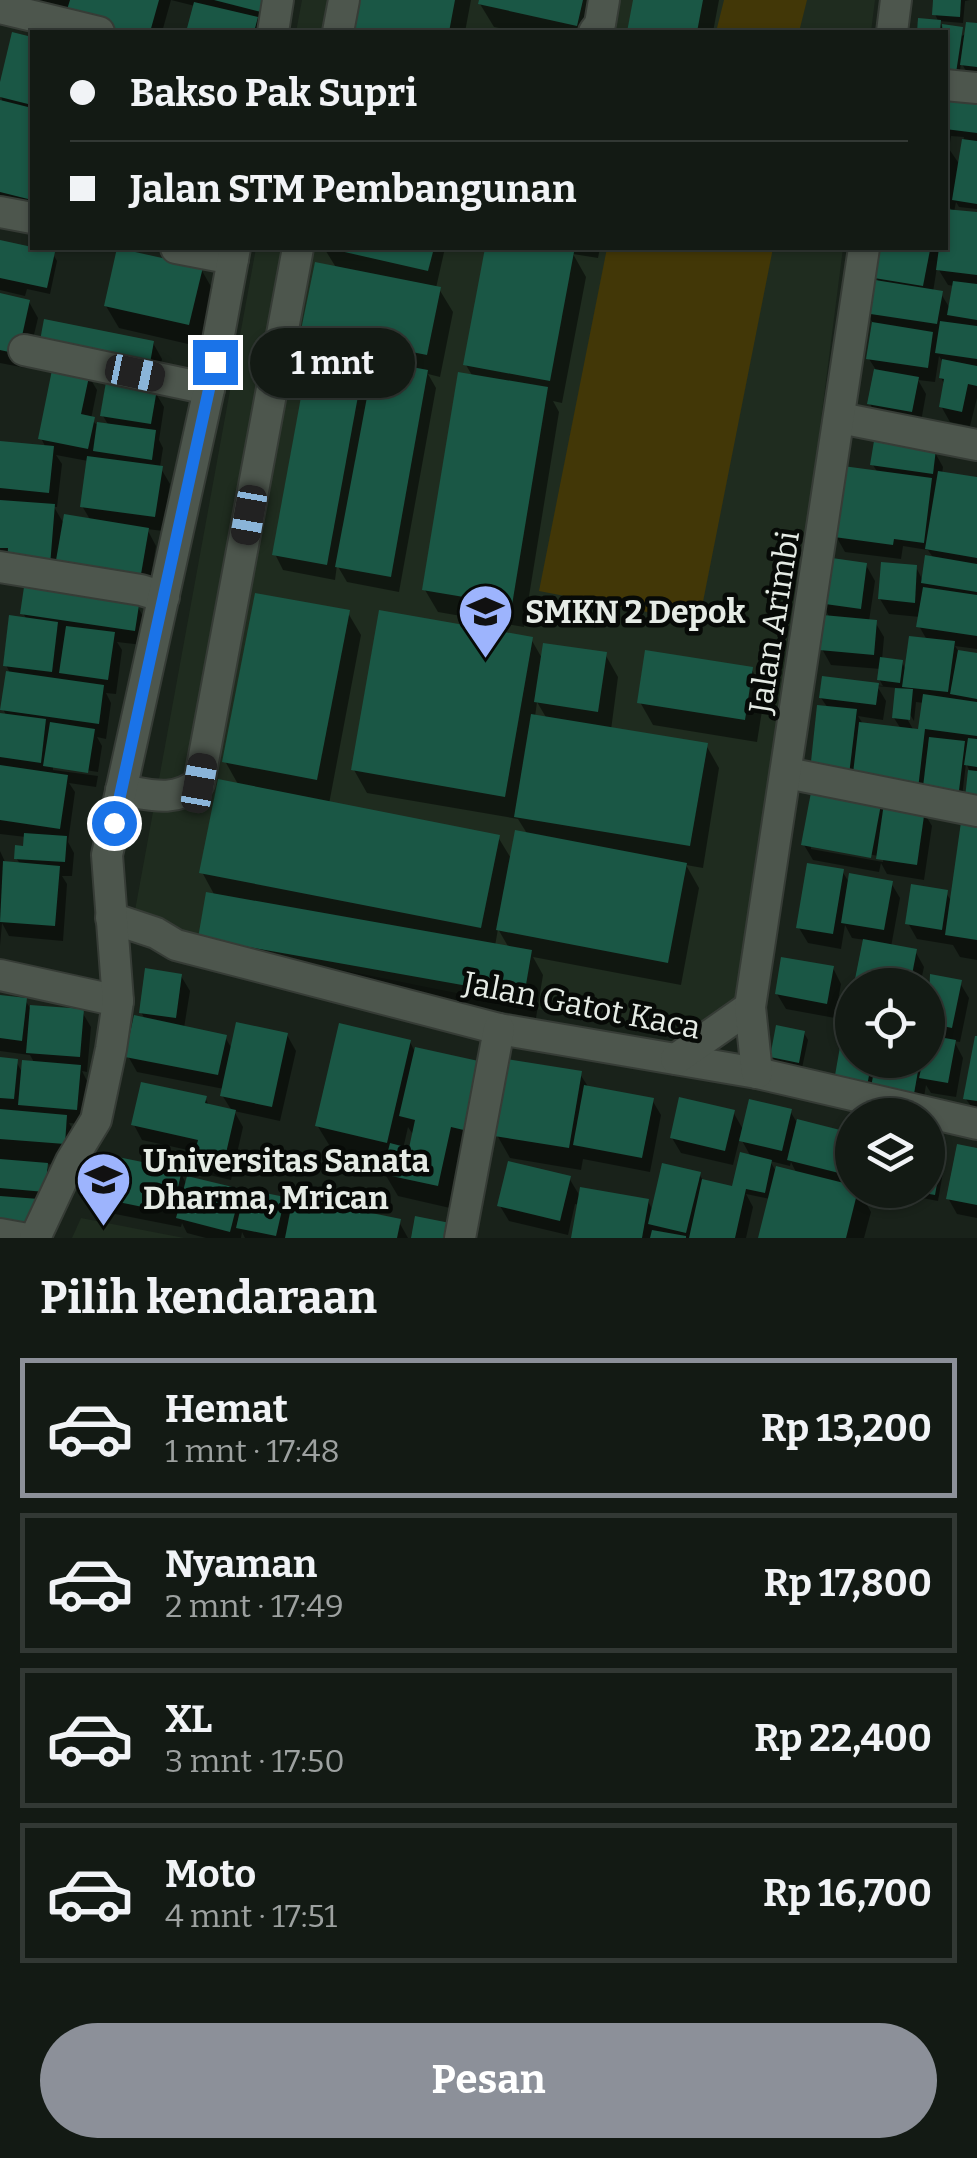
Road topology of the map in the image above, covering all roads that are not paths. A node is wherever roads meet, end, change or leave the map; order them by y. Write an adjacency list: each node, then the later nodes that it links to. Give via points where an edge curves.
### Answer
1 (278, 0): 7 (street)
2 (344, 0): 8 (street)
3 (604, 0): 9 (street)
4 (896, 0): 10 (street)
5 (0, 8): 6 (street)
6 (91, 30)
7 (272, 30)
8 (338, 30)
9 (596, 30)
10 (892, 30)
11 (948, 85): 12 (street)
12 (977, 88)
13 (0, 212): 14 (street)
14 (30, 218)
15 (199, 250): 18 (street)
16 (298, 250): 26 (street, via 199,783 168,798)
17 (864, 250): 21 (street, Jalan Arimbi)
18 (234, 253): 20 (street)
19 (24, 350): 20 (street)
20 (209, 389): 24 (street)
21 (840, 418): 22 (street); 25 (street, Jalan Arimbi)
22 (977, 445)
23 (0, 567): 24 (street)
24 (164, 597): 26 (street)
25 (786, 772): 27 (street); 33 (street, Jalan Arimbi)
26 (121, 790): 28 (street, via 108,856)
27 (977, 811)
28 (111, 918): 29 (street, Jalan Gatot Kaca); 30 (street)
29 (176, 945): 30 (street, Jalan Gatot Kaca); 34 (street, Jalan Gatot Kaca)
30 (117, 960): 32 (street)
31 (0, 975): 32 (street)
32 (118, 1001): 40 (street, via 96,1120)
33 (750, 1007): 35 (street); 36 (street, Jalan Arimbi)
34 (499, 1029): 35 (street, Jalan Gatot Kaca); 41 (street)
35 (676, 1059): 36 (street, Jalan Gatot Kaca)
36 (757, 1073): 37 (street, Jalan Gatot Kaca)
37 (977, 1124)
38 (0, 1234): 39 (street)
39 (22, 1238)
40 (35, 1238)
41 (460, 1238)

